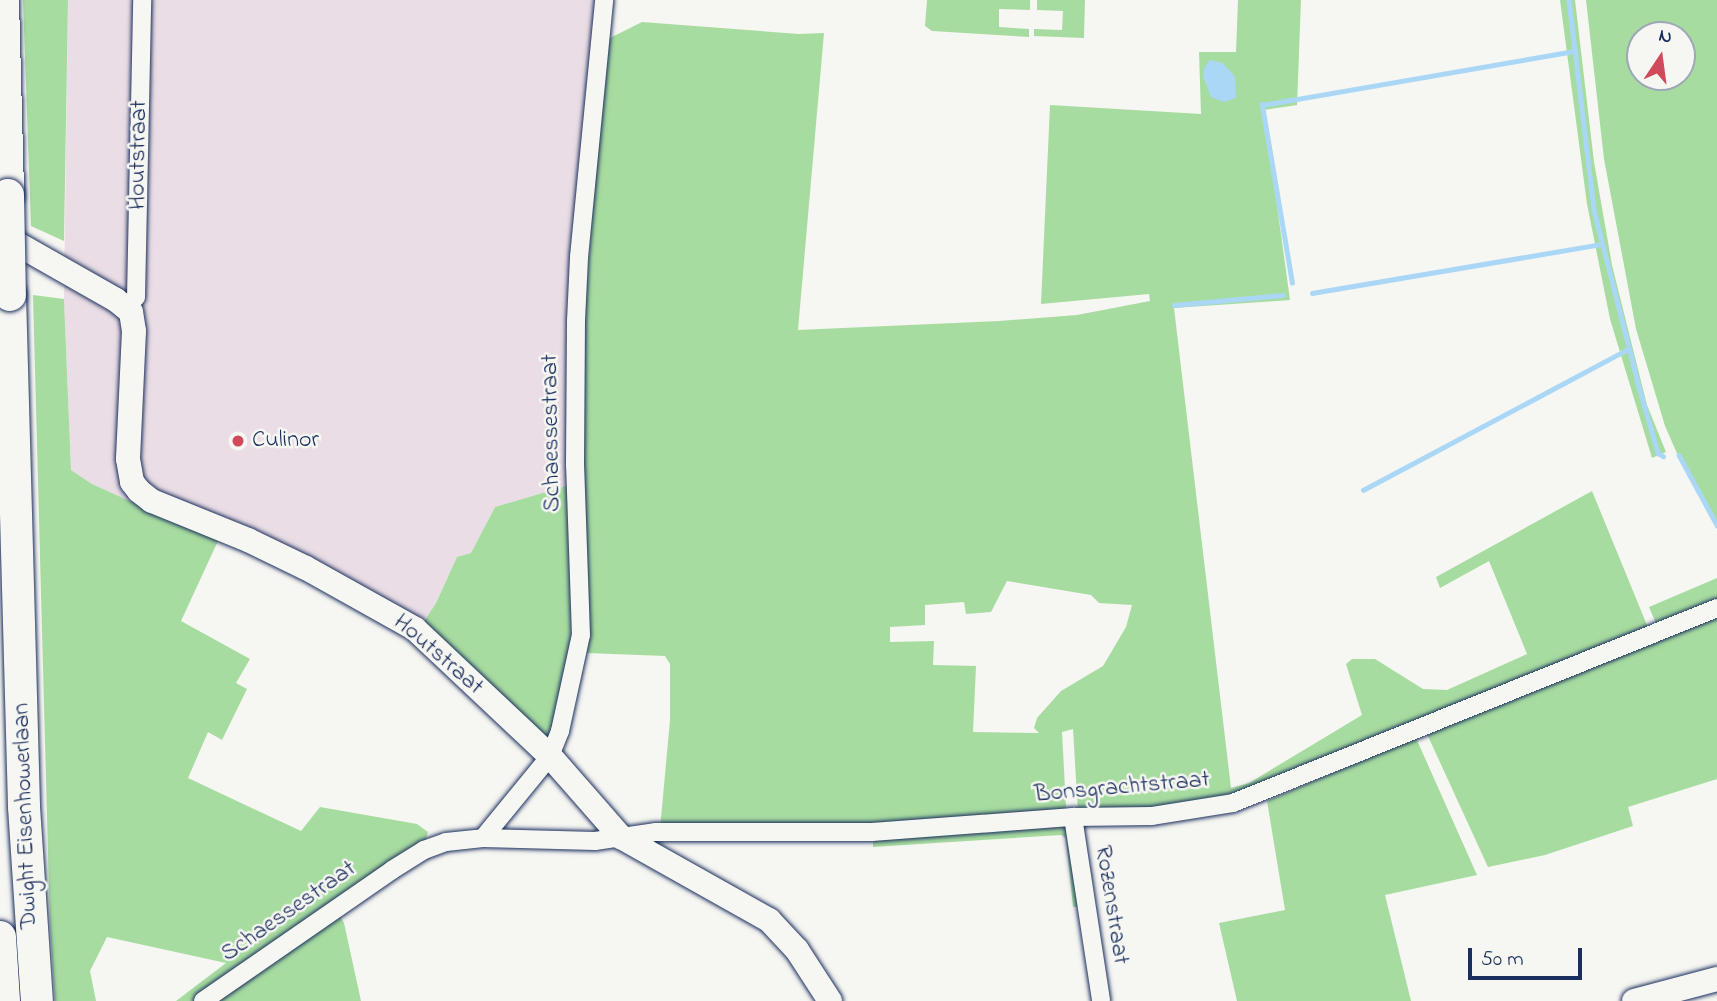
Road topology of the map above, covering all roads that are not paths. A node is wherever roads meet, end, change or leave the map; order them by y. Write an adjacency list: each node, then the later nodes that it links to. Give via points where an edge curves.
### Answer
1 (4, 0): 14 (highway, Dwight Eisenhowerlaan, bridge, via 24,807)
2 (142, 0): 5 (street, Houtstraat, via 136,297)
3 (604, 0): 7 (street, Schaessestraat, via 576,321 581,635)
4 (0, 234): 5 (street)
5 (127, 307): 7 (street, Houtstraat, via 134,324 129,472 139,491 152,501 306,568 396,616)
6 (1717, 608): 8 (street, Bonsgrachtstraat, via 1233,803 1152,816)
7 (551, 756): 9 (street, Houtstraat); 10 (street, Schaessestraat)
8 (1073, 817): 9 (street, Bonsgrachtstraat, via 872,832 656,832); 17 (street, Rozenstraat)
9 (621, 837): 10 (street, Schaessestraat, via 595,841); 16 (street, Houtstraat, via 769,920 797,950)
10 (483, 838): 15 (street, Schaessestraat, via 424,850)
11 (0, 937): 13 (highway)
12 (1717, 979): 18 (street)
13 (4, 1001)
14 (37, 1001)
15 (203, 1001)
16 (830, 1001)
17 (1101, 1001)
18 (1634, 1001)

